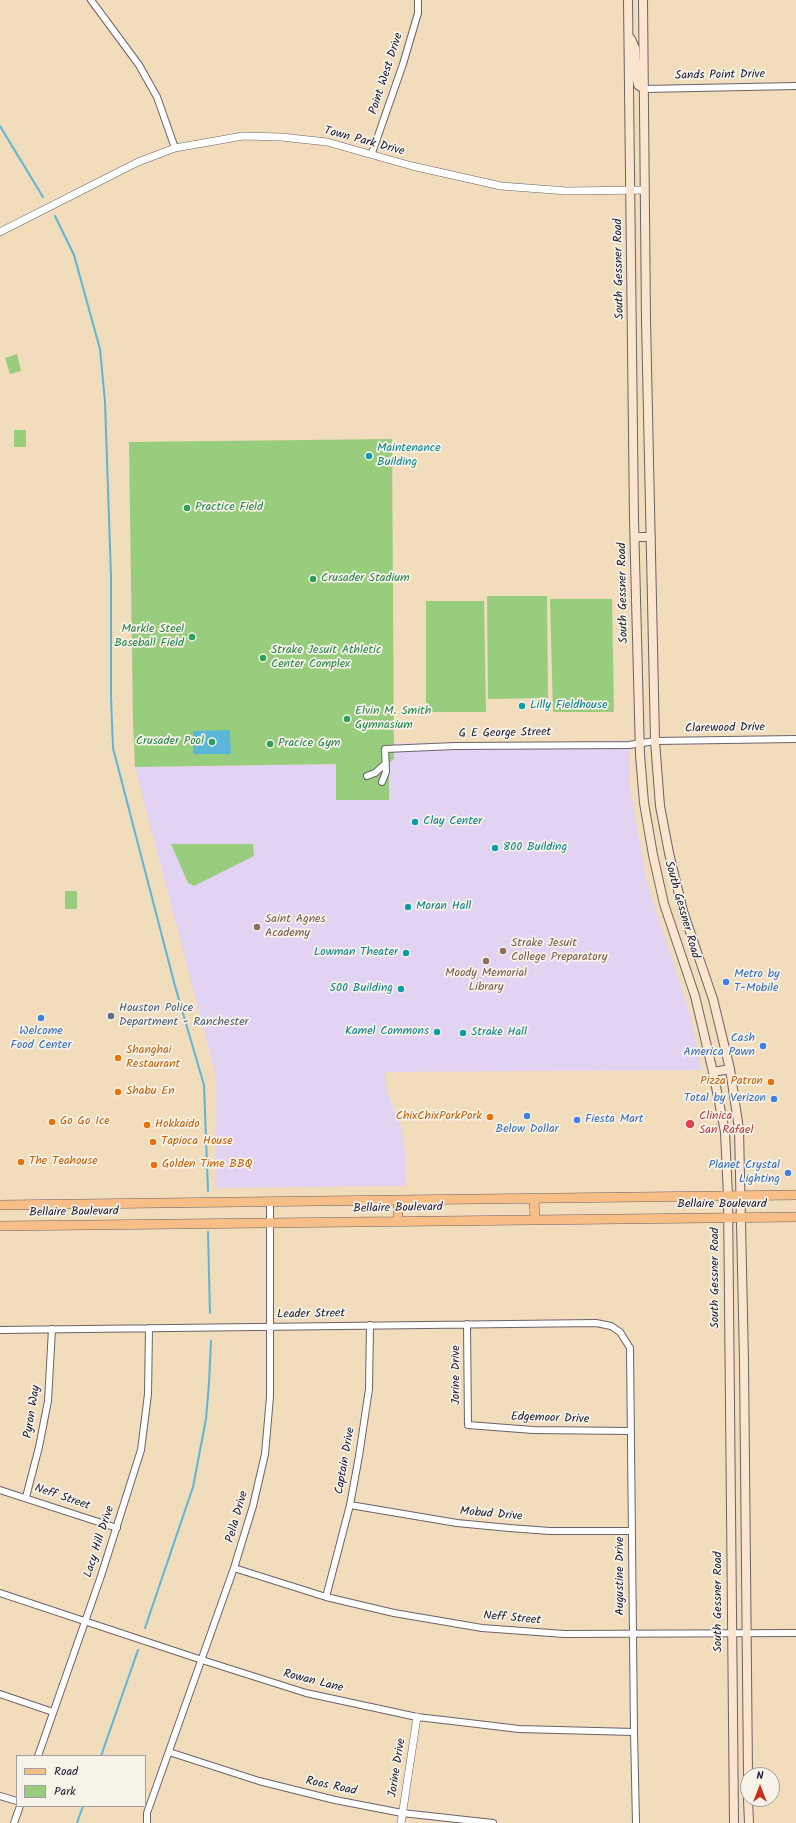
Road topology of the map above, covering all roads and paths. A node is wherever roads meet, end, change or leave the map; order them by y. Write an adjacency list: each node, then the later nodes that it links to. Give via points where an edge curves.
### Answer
1 (91, 0): 8 (street, via 139,65 156,97)
2 (418, 0): 9 (street, Point West Drive, via 418,13 403,64)
3 (628, 0): 5 (main road, South Gessner Road)
4 (643, 0): 7 (main road, South Gessner Road)
5 (629, 35): 7 (main road, via 635,48 638,85); 10 (main road, South Gessner Road)
6 (796, 86): 7 (street, Sands Point Drive)
7 (644, 89): 11 (main road, South Gessner Road)
8 (176, 148): 9 (street, Town Park Drive, via 219,139 262,136 327,142); 12 (street, Town Park Drive, via 138,162)
9 (372, 153): 10 (street, Town Park Drive, via 418,168 501,186 567,191)
10 (630, 190): 11 (street, Town Park Drive); 13 (main road, South Gessner Road)
11 (644, 190): 14 (main road, South Gessner Road)
12 (0, 232)
13 (633, 347): 14 (main road); 15 (main road, South Gessner Road)
14 (647, 347): 16 (main road, South Gessner Road)
15 (634, 444): 16 (main road); 17 (main road, South Gessner Road)
16 (649, 444): 18 (main road, South Gessner Road)
17 (635, 537): 18 (main road); 19 (main road, South Gessner Road)
18 (651, 537): 20 (main road, South Gessner Road)
19 (637, 632): 20 (main road); 23 (main road, South Gessner Road)
20 (652, 632): 22 (main road, South Gessner Road)
21 (796, 739): 22 (street, Clarewood Drive)
22 (655, 741): 23 (street, Clarewood Drive); 27 (main road, South Gessner Road, via 660,806 669,853 683,911 713,999)
23 (640, 743): 24 (street, G E George Street, via 385,749); 28 (main road, South Gessner Road, via 644,803 656,869 664,904 695,996)
24 (385, 764): 25 (street); 26 (street, G E George Street, via 386,772)
25 (367, 776)
26 (382, 782)
27 (730, 1069): 28 (main road); 30 (main road, South Gessner Road, via 739,1129)
28 (713, 1072): 29 (main road, South Gessner Road, via 725,1132)
29 (728, 1196): 30 (main road, Bellaire Boulevard); 32 (main road, Bellaire Boulevard); 36 (main road, South Gessner Road)
30 (741, 1196): 31 (main road, Bellaire Boulevard); 37 (main road, South Gessner Road)
31 (796, 1196)
32 (534, 1199): 33 (main road, Bellaire Boulevard); 39 (main road)
33 (398, 1200): 34 (main road, Bellaire Boulevard); 40 (main road)
34 (270, 1202): 35 (main road, Bellaire Boulevard); 41 (street, Pella Drive)
35 (0, 1205)
36 (728, 1217): 37 (main road, Bellaire Boulevard); 39 (main road, Bellaire Boulevard); 51 (main road, South Gessner Road)
37 (741, 1217): 38 (main road, Bellaire Boulevard); 50 (main road, South Gessner Road)
38 (796, 1217)
39 (535, 1219): 40 (main road, Bellaire Boulevard)
40 (398, 1221): 41 (main road, Bellaire Boulevard)
41 (270, 1223): 42 (main road, Bellaire Boulevard); 45 (street, Pella Drive)
42 (0, 1226)
43 (467, 1324): 44 (street, Leader Street); 49 (street, Leader Street, via 596,1323 611,1326); 52 (street, Jorine Drive)
44 (370, 1326): 45 (street, Leader Street); 58 (street, Captain Drive, via 368,1389)
45 (271, 1327): 46 (street, Leader Street); 61 (street, Pella Drive, via 270,1397 265,1454 253,1506)
46 (149, 1328): 47 (street, Leader Street); 59 (street, Lacy Hill Drive, via 148,1394 141,1450)
47 (52, 1329): 48 (street, Leader Street); 57 (street, Pyron Way, via 48,1401)
48 (0, 1330)
49 (620, 1332): 53 (street, Augustine Drive, via 630,1348)
50 (744, 1361): 51 (main road); 56 (main road, South Gessner Road)
51 (728, 1362): 55 (main road, South Gessner Road)
52 (468, 1425): 53 (street, Edgemoor Drive, via 533,1430)
53 (631, 1431): 60 (street, Augustine Drive)
54 (0, 1490): 57 (street, Neff Street)
55 (730, 1491): 56 (main road); 67 (main road, South Gessner Road)
56 (745, 1491): 68 (main road, South Gessner Road)
57 (26, 1497): 59 (street, Neff Street)
58 (350, 1505): 60 (street, Mobud Drive, via 480,1526 550,1531); 63 (street, Captain Drive)
59 (117, 1528): 64 (street, Lacy Hill Drive)
60 (632, 1531): 66 (street, Augustine Drive)
61 (234, 1568): 63 (street, Neff Street); 69 (street, Pella Drive)
62 (0, 1592): 64 (street, Rowan Lane)
63 (326, 1597): 66 (street, Neff Street, via 394,1613 482,1628 564,1634)
64 (86, 1620): 69 (street, Rowan Lane); 71 (street, Lacy Hill Drive)
65 (796, 1633): 68 (street, Neff Street)
66 (632, 1634): 67 (street, Neff Street); 73 (street, Augustine Drive)
67 (732, 1634): 68 (street, Neff Street); 87 (main road, South Gessner Road)
68 (747, 1634): 76 (main road, South Gessner Road)
69 (202, 1660): 72 (street, Rowan Lane, via 306,1693); 74 (street, Pella Drive)
70 (0, 1694): 71 (street)
71 (53, 1712): 75 (street, Lacy Hill Drive)
72 (417, 1717): 73 (street, Rowan Lane, via 519,1729); 81 (street, Jorine Drive)
73 (634, 1732): 86 (street, Augustine Drive)
74 (169, 1752): 81 (street, Roos Road, via 259,1781); 83 (street, Pella Drive, via 147,1813)
75 (38, 1755)
76 (748, 1767)
77 (0, 1796): 78 (street)
78 (16, 1801)
79 (20, 1807): 82 (street)
80 (748, 1807): 88 (main road)
81 (402, 1813): 84 (street, Jorine Drive); 85 (street, Roos Road)
82 (14, 1823)
83 (147, 1823)
84 (401, 1823)
85 (493, 1823)
86 (636, 1823)
87 (734, 1823)
88 (749, 1823)

